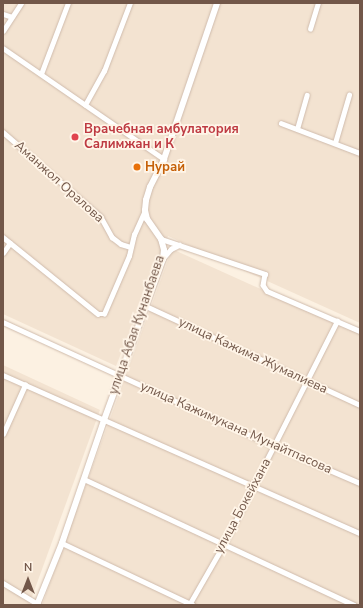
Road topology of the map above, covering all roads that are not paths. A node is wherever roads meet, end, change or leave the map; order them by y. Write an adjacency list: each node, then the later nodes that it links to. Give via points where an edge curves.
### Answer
1 (20, 3): 7 (street)
2 (68, 3): 11 (street)
3 (130, 3): 14 (street, via 104,71)
4 (217, 3): 20 (street)
5 (318, 3): 8 (street)
6 (3, 14): 7 (street)
7 (12, 17): 9 (street)
8 (310, 29)
9 (3, 31)
10 (3, 48): 11 (street)
11 (41, 74): 14 (street)
12 (307, 95): 16 (street)
13 (349, 95): 18 (street)
14 (85, 105): 20 (street)
15 (282, 123): 16 (street)
16 (297, 129): 18 (street)
17 (3, 132): 26 (street, Аманжол Оралова, via 101,217 112,237 121,244)
18 (335, 143): 19 (street)
19 (360, 153)
20 (164, 160): 21 (street, via 150,187)
21 (145, 210): 23 (street, улица Абая Кунанбаева, via 147,219); 26 (street)
22 (3, 237): 24 (street)
23 (161, 240): 25 (street); 28 (street, улица Абая Кунанбаева)
24 (10, 243): 26 (street, via 98,314 104,314); 27 (street)
25 (179, 245): 28 (street, via 171,249); 30 (street, via 265,274 263,285 267,291)
26 (131, 247)
27 (3, 253)
28 (163, 259): 29 (street, улица Абая Кунанбаева)
29 (146, 306): 34 (street, улица Абая Кунанбаева); 35 (street, улица Кажима Жумалиева)
30 (337, 320): 32 (street); 35 (street, улица Бокейхана)
31 (3, 322): 34 (street, улица Кажимукана Мунайтпасова)
32 (360, 331)
33 (3, 375): 36 (street)
34 (120, 376): 38 (street, улица Абая Кунанбаева); 40 (street, улица Кажимукана Мунайтпасова)
35 (306, 381): 37 (street, улица Кажима Жумалиева); 40 (street, улица Бокейхана)
36 (25, 385): 38 (street); 39 (street)
37 (360, 405)
38 (104, 420): 41 (street, улица Абая Кунанбаева); 43 (street)
39 (3, 434)
40 (274, 446): 42 (street, улица Кажимукана Мунайтпасова); 43 (street, улица Бокейхана)
41 (84, 479): 45 (street, улица Абая Кунанбаева); 46 (street)
42 (360, 483)
43 (253, 487): 44 (street); 46 (street, улица Бокейхана)
44 (360, 533)
45 (62, 542): 48 (street); 49 (street, улица Абая Кунанбаева)
46 (224, 544): 48 (street, улица Бокейхана); 50 (street)
47 (3, 584): 49 (street)
48 (191, 604)
49 (37, 605)
50 (354, 605)

